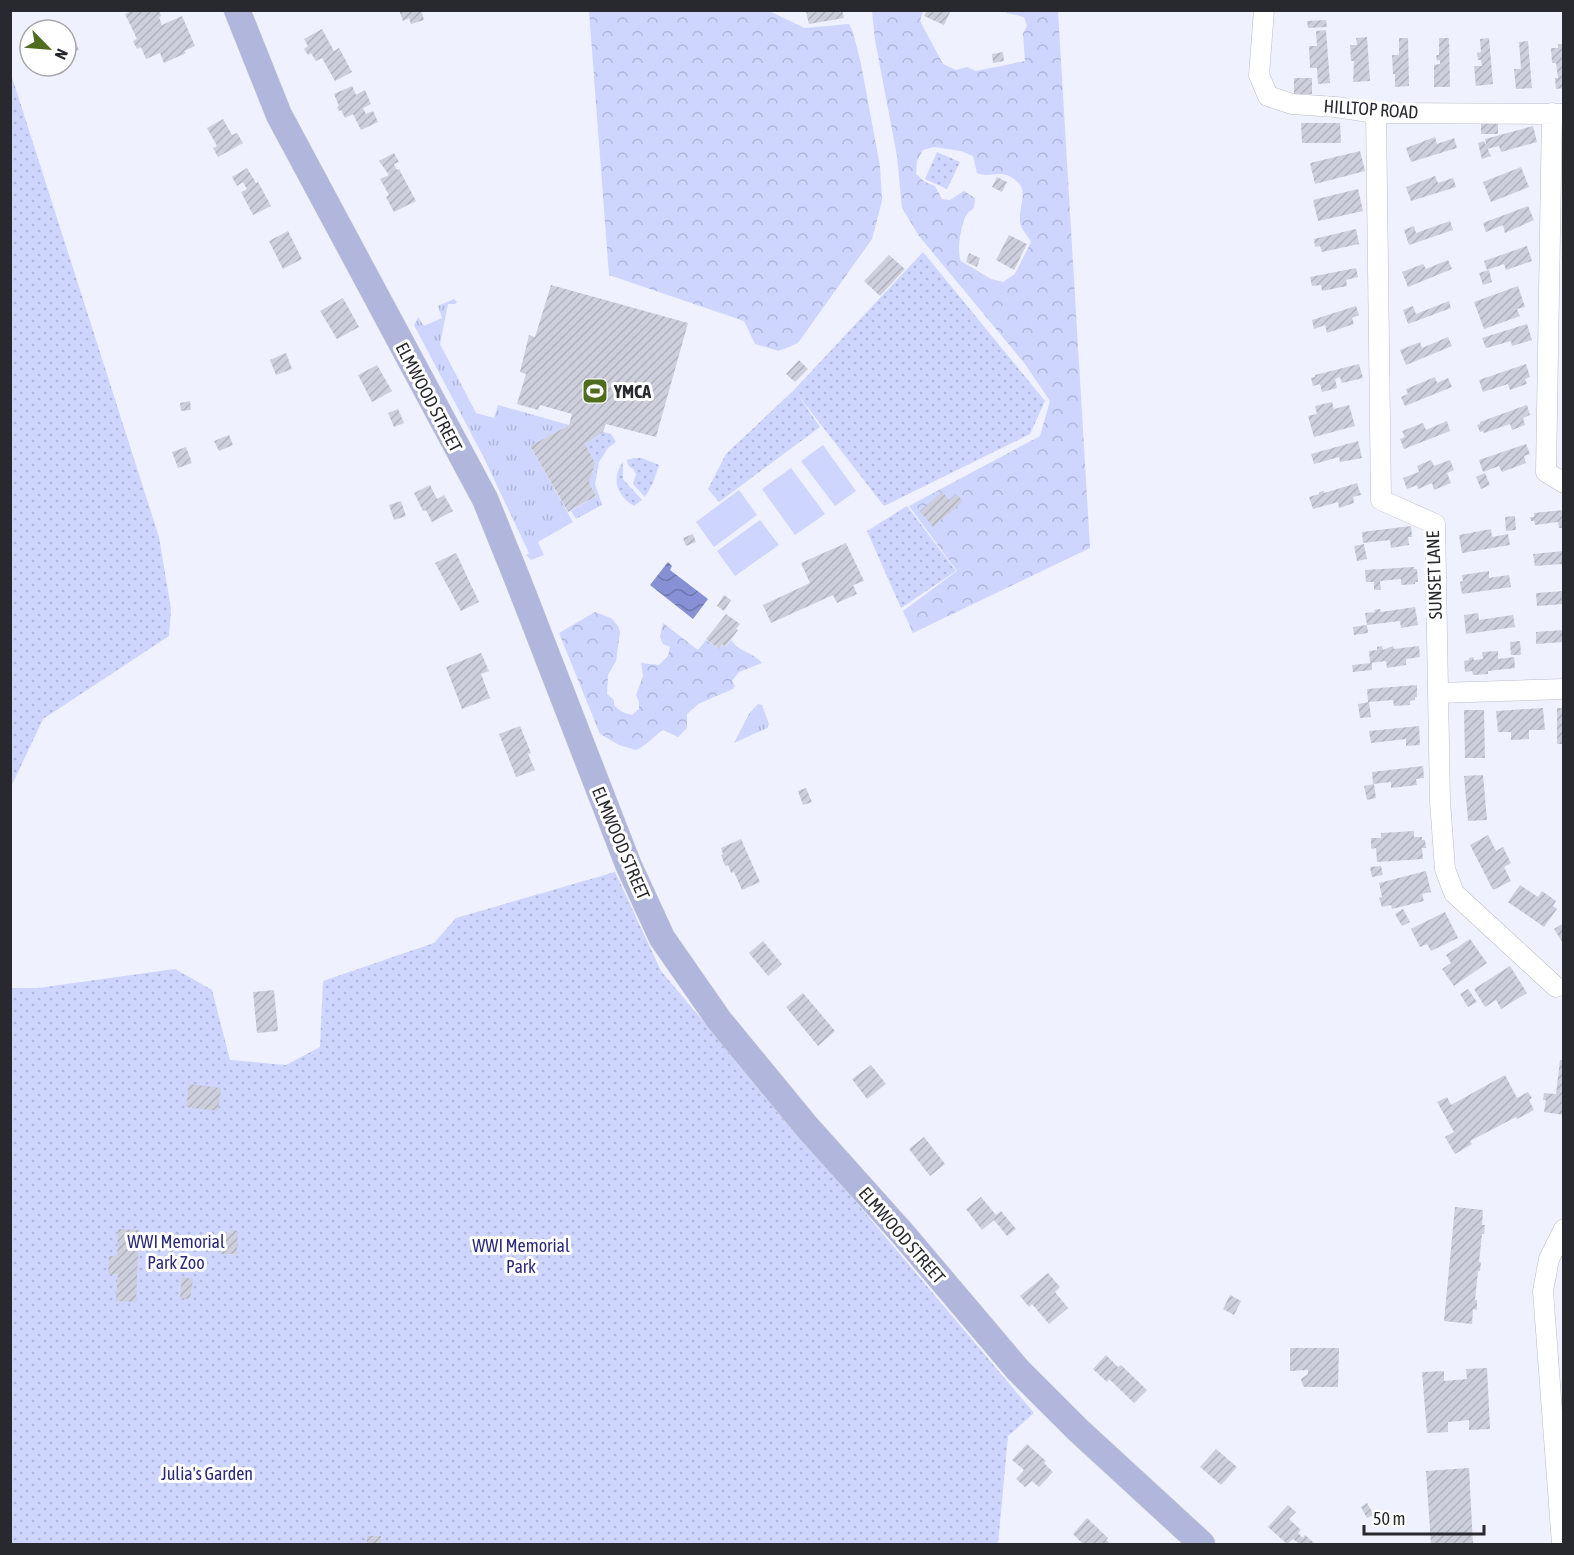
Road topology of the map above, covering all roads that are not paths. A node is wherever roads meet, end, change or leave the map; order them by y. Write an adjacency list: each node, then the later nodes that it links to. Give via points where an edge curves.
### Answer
1 (237, 10): 10 (main road, ELMWOOD STREET, via 279,115 485,499 628,864 662,938 718,1020 1018,1370)
2 (1264, 10): 3 (street, HILLTOP ROAD, via 1259,75 1268,96 1292,104)
3 (1376, 113): 4 (street, HILLTOP ROAD); 7 (street, SUNSET LANE, via 1381,500 1435,524)
4 (1558, 113): 5 (street, via 1546,472)
5 (1563, 483)
6 (1563, 689): 7 (street)
7 (1438, 693): 8 (street, SUNSET LANE, via 1445,869 1454,892)
8 (1556, 987)
9 (1563, 1229): 11 (street, via 1549,1259 1543,1291)
10 (1202, 1545)
11 (1562, 1545)

